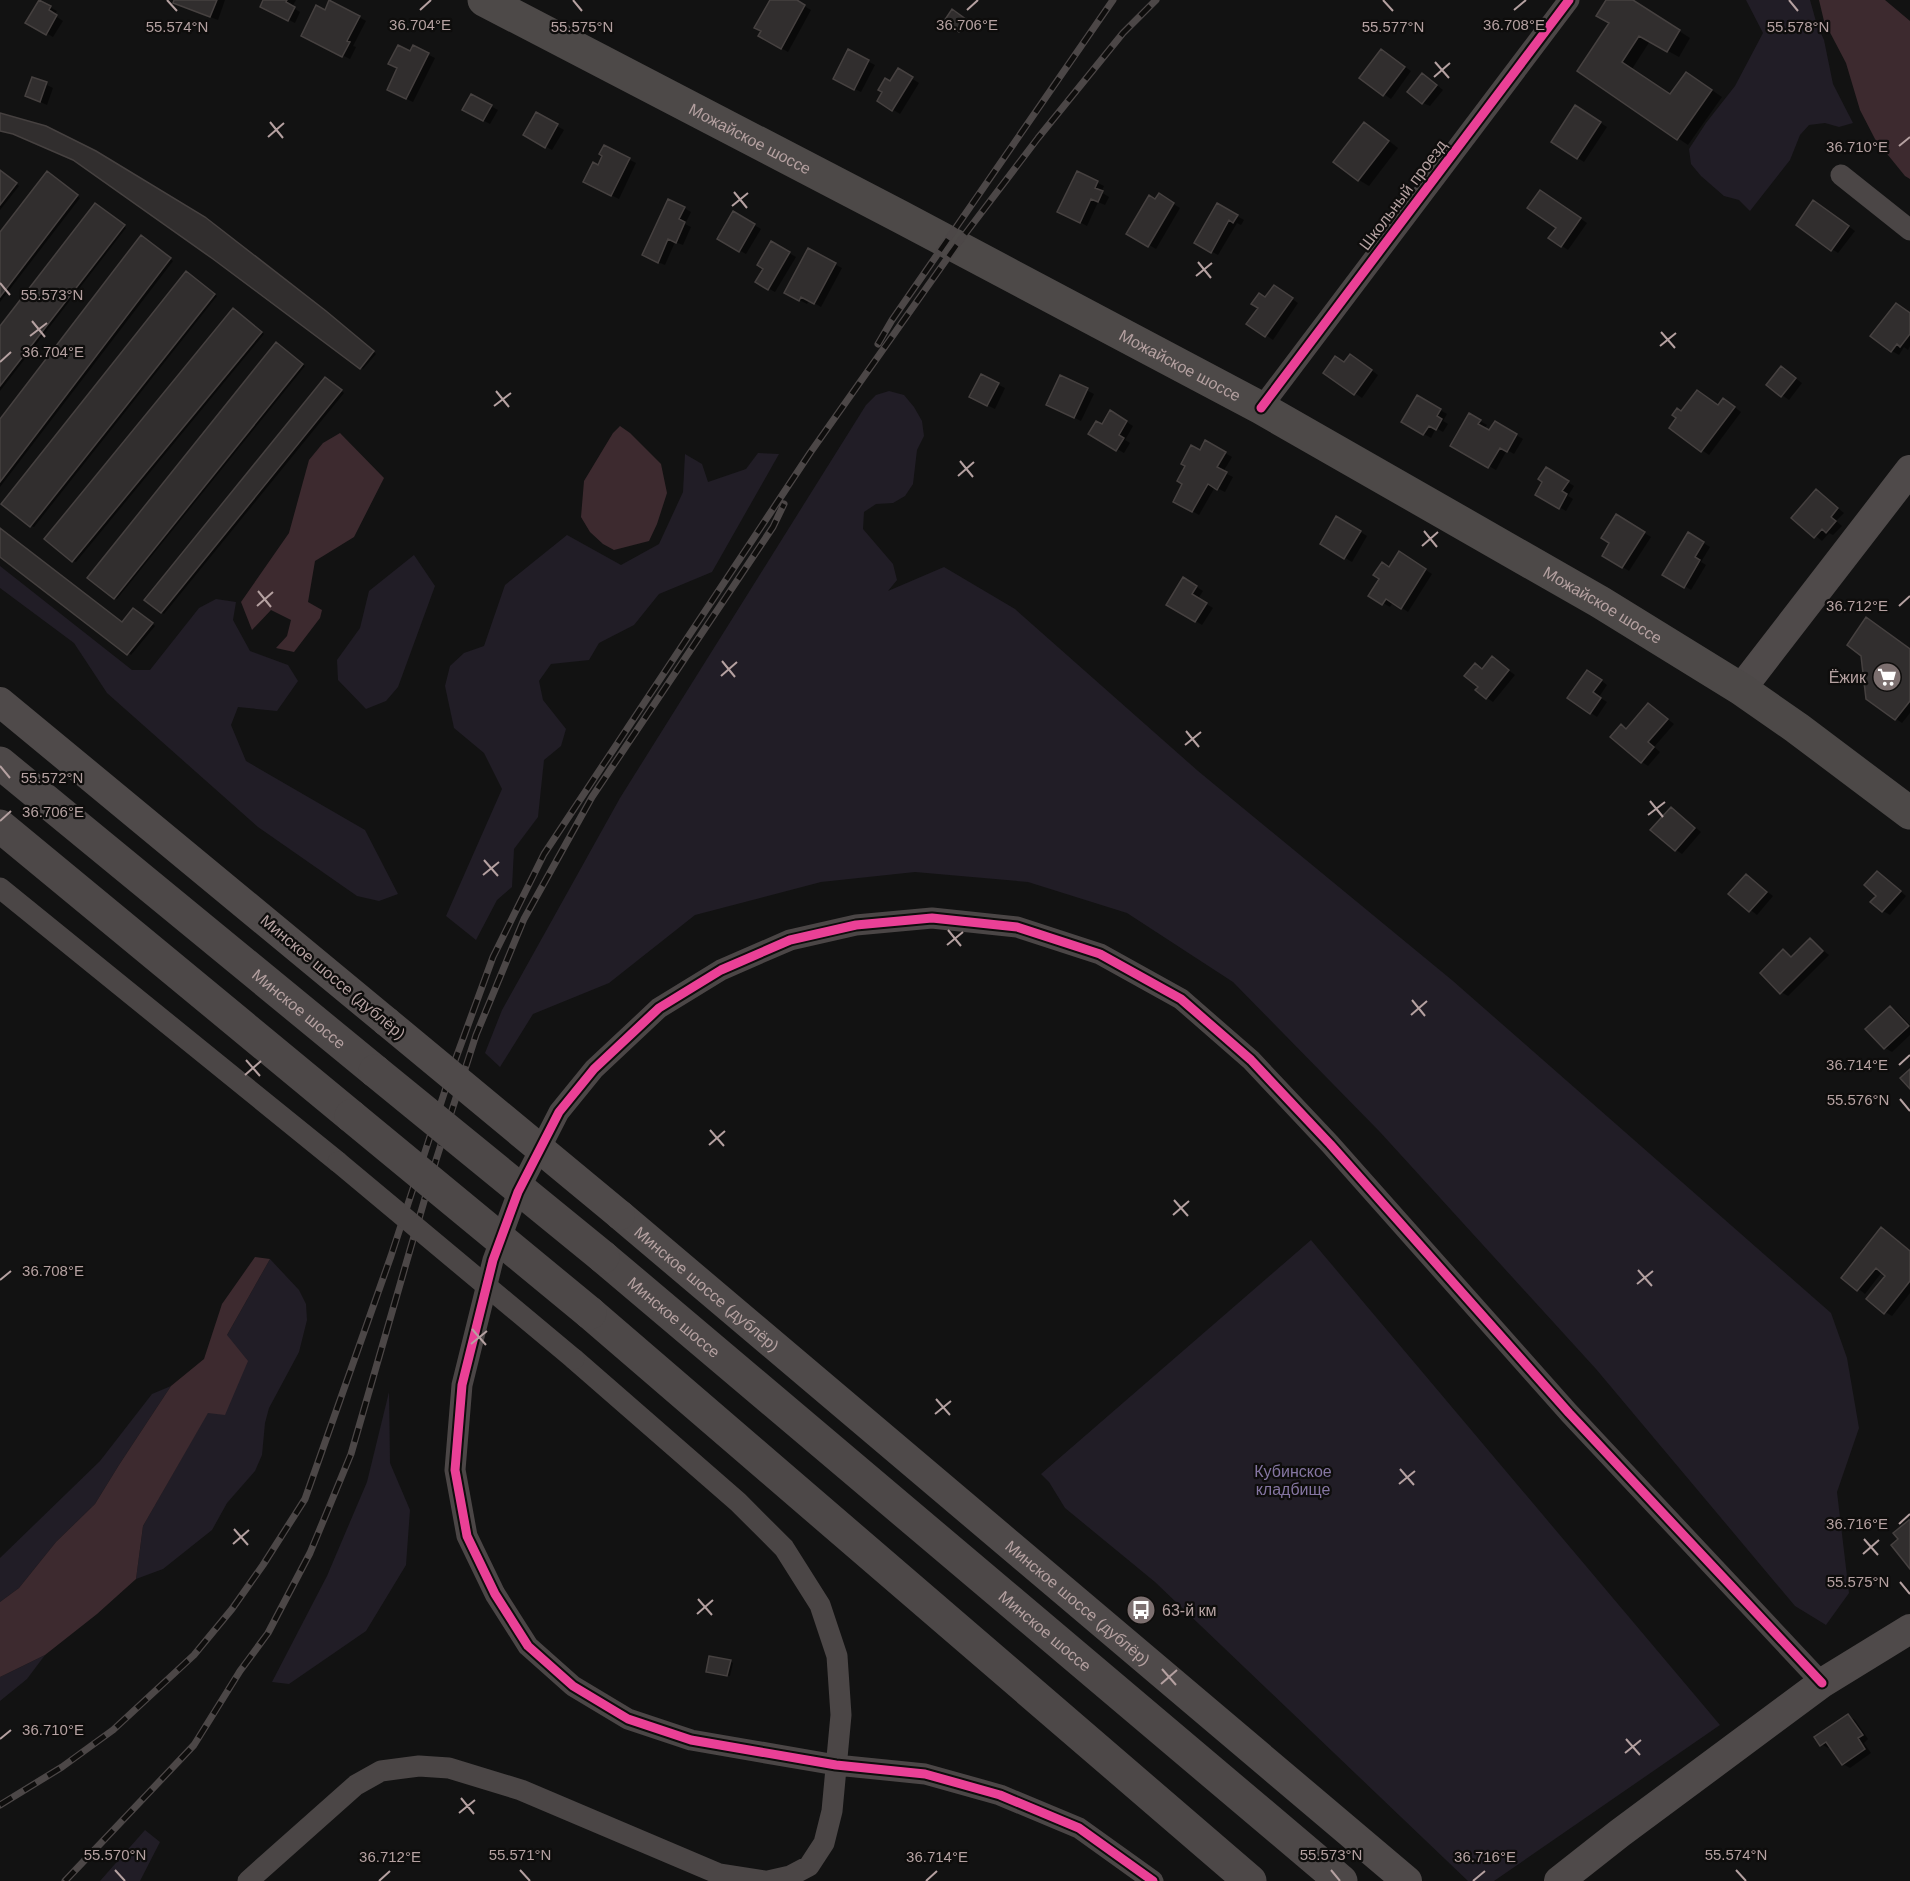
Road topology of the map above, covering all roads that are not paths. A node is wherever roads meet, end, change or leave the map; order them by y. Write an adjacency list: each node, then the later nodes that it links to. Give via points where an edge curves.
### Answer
1 (484, 0): 5 (main road, Можайское шоссе)
2 (1569, 0): 5 (street, Школьный проезд)
3 (1841, 175): 4 (street)
4 (1910, 230)
5 (1261, 408): 7 (main road, Можайское шоссе, via 1600,602)
6 (1910, 470): 7 (main road)
7 (1741, 689): 10 (main road, Можайское шоссе)
8 (0, 702): 22 (main road, Минское шоссе (дублёр), bridge, via 620,1215)
9 (0, 763): 21 (highway, Минское шоссе, bridge, via 603,1257)
10 (1910, 813)
11 (0, 826): 20 (highway, bridge, via 590,1313)
12 (0, 888): 15 (street, bridge, via 339,1162 738,1502 784,1548 820,1605 837,1656 841,1714)
13 (1910, 1629): 14 (main road)
14 (1822, 1683): 15 (street, via 1569,1413 1330,1144 1251,1060 1181,999 1100,954 1017,927 932,918 856,925 790,940 721,970 659,1008 594,1069 558,1112 518,1192 492,1260 462,1385 455,1470 467,1536 495,1594 528,1646 573,1686 628,1719 691,1740); 23 (main road)
15 (836, 1765): 18 (street, via 832,1811 824,1843 809,1866); 19 (street, via 925,1774 1000,1795 1079,1828)
16 (248, 1881): 17 (street, via 356,1785 381,1771 419,1766 449,1768 521,1790 720,1874)
17 (764, 1881)
18 (768, 1881)
19 (1153, 1881)
20 (1250, 1881)
21 (1341, 1881)
22 (1407, 1881)
23 (1559, 1881)

